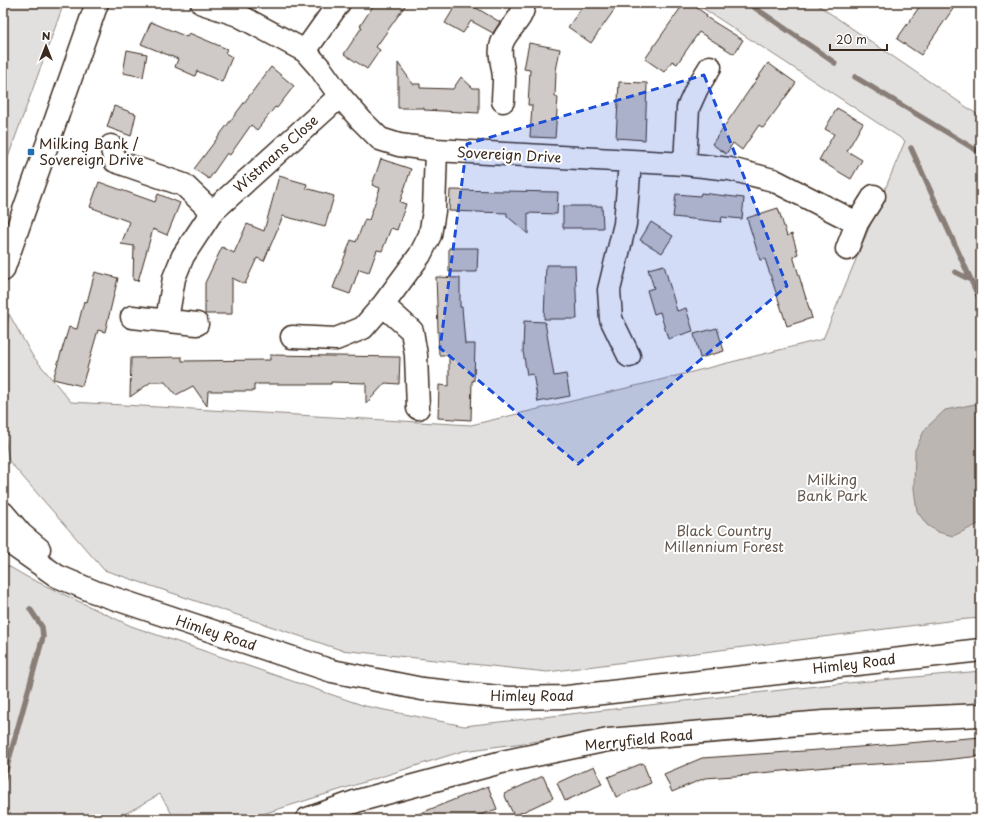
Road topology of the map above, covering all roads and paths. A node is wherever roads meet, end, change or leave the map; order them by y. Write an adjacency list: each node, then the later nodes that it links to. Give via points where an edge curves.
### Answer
1 (97, 3): 17 (street)
2 (202, 3): 5 (street, Sovereign Drive, via 238,15)
3 (339, 3): 5 (street)
4 (524, 3): 8 (street, via 524,11 502,42)
5 (305, 51): 7 (street, Sovereign Drive)
6 (710, 67): 12 (street, via 688,108)
7 (340, 96): 10 (street, Sovereign Drive, via 380,138 399,145); 14 (street, Wistmans Close)
8 (503, 101)
9 (111, 146): 14 (street, via 115,161 184,184)
10 (436, 150): 11 (street, Sovereign Drive); 18 (street, via 434,211 430,235 420,255)
11 (630, 162): 12 (street, Sovereign Drive); 23 (street, via 625,224 609,290 612,319)
12 (684, 164): 15 (street, Sovereign Drive, via 730,169 773,180)
13 (874, 196): 15 (street)
14 (212, 212): 20 (street, Wistmans Close, via 183,256 174,278)
15 (857, 223): 16 (street)
16 (847, 249)
17 (3, 270)
18 (383, 305): 22 (street, via 363,328 336,340); 24 (street, via 412,331 416,355)
19 (132, 317): 20 (street)
20 (167, 320): 21 (street)
21 (197, 324)
22 (292, 337)
23 (629, 356)
24 (418, 408)
25 (3, 513): 27 (street, Himley Road, via 22,534)
26 (3, 538): 27 (street, Himley Road, via 57,576)
27 (95, 592): 28 (street, Himley Road, via 332,671 422,689 508,698 566,697)
28 (981, 650)
29 (981, 715): 30 (street, Merryfield Road, via 824,722 608,740 502,762 357,801)
30 (307, 819)

